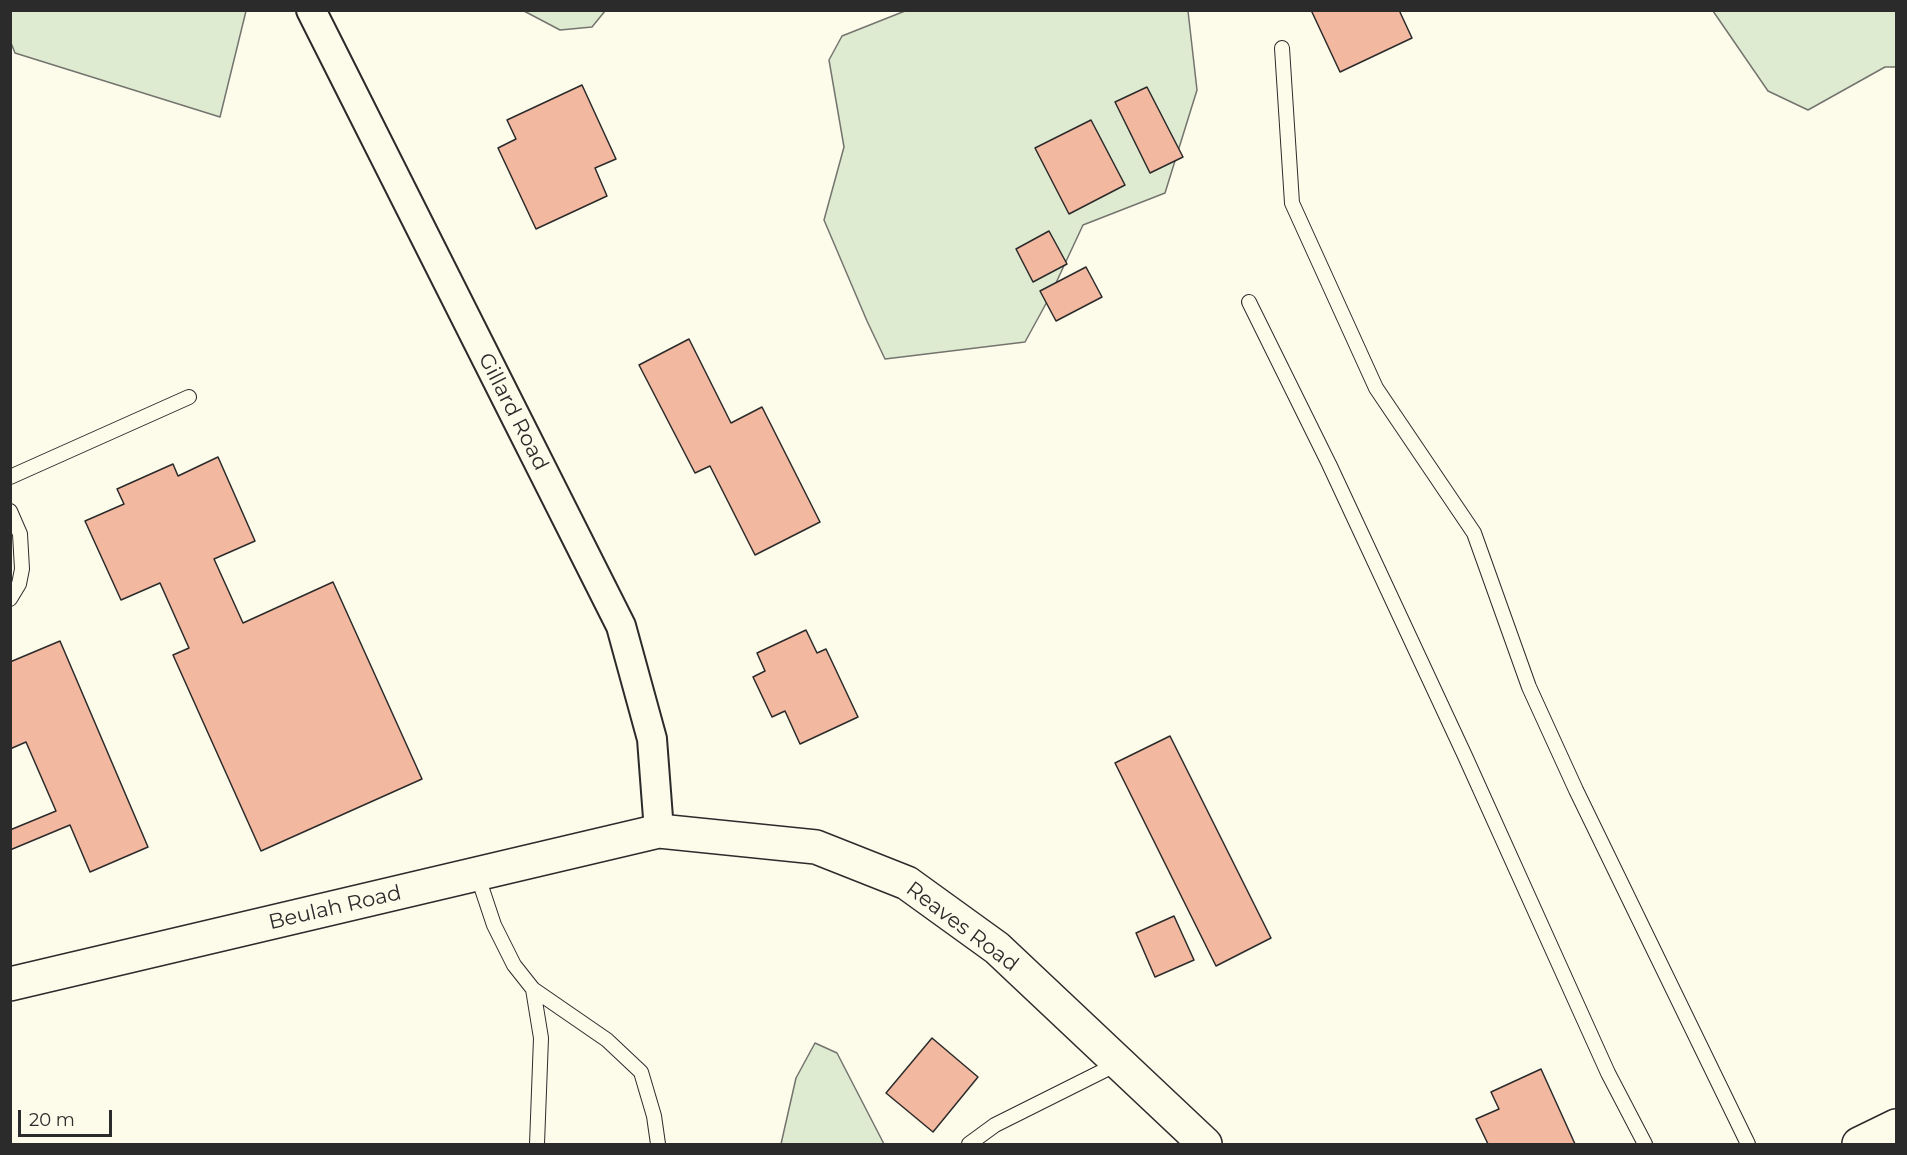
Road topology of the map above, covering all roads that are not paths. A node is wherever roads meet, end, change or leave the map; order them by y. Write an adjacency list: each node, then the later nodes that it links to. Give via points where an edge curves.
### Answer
1 (311, 10): 8 (street, Gillard Road, via 621,626 652,739)
2 (1282, 48): 19 (lane, via 1292,203 1376,388 1474,533 1529,687)
3 (1249, 302): 18 (lane, via 1339,486 1608,1072)
4 (189, 397): 5 (lane)
5 (10, 477)
6 (10, 511): 7 (lane, via 22,551 19,584)
7 (10, 599)
8 (659, 831): 9 (street, Beulah Road); 12 (street, Reaves Road, via 816,847 907,883 997,948)
9 (477, 874): 10 (street, Beulah Road); 11 (lane, via 494,925 514,965)
10 (10, 984)
11 (533, 989): 14 (lane, via 541,1038); 15 (lane, via 607,1040 641,1072)
12 (1119, 1064): 16 (lane, via 995,1125); 17 (street, Reaves Road)
13 (1896, 1126): 20 (street)
14 (537, 1144)
15 (658, 1144)
16 (969, 1144)
17 (1205, 1144)
18 (1645, 1144)
19 (1748, 1144)
20 (1859, 1144)

